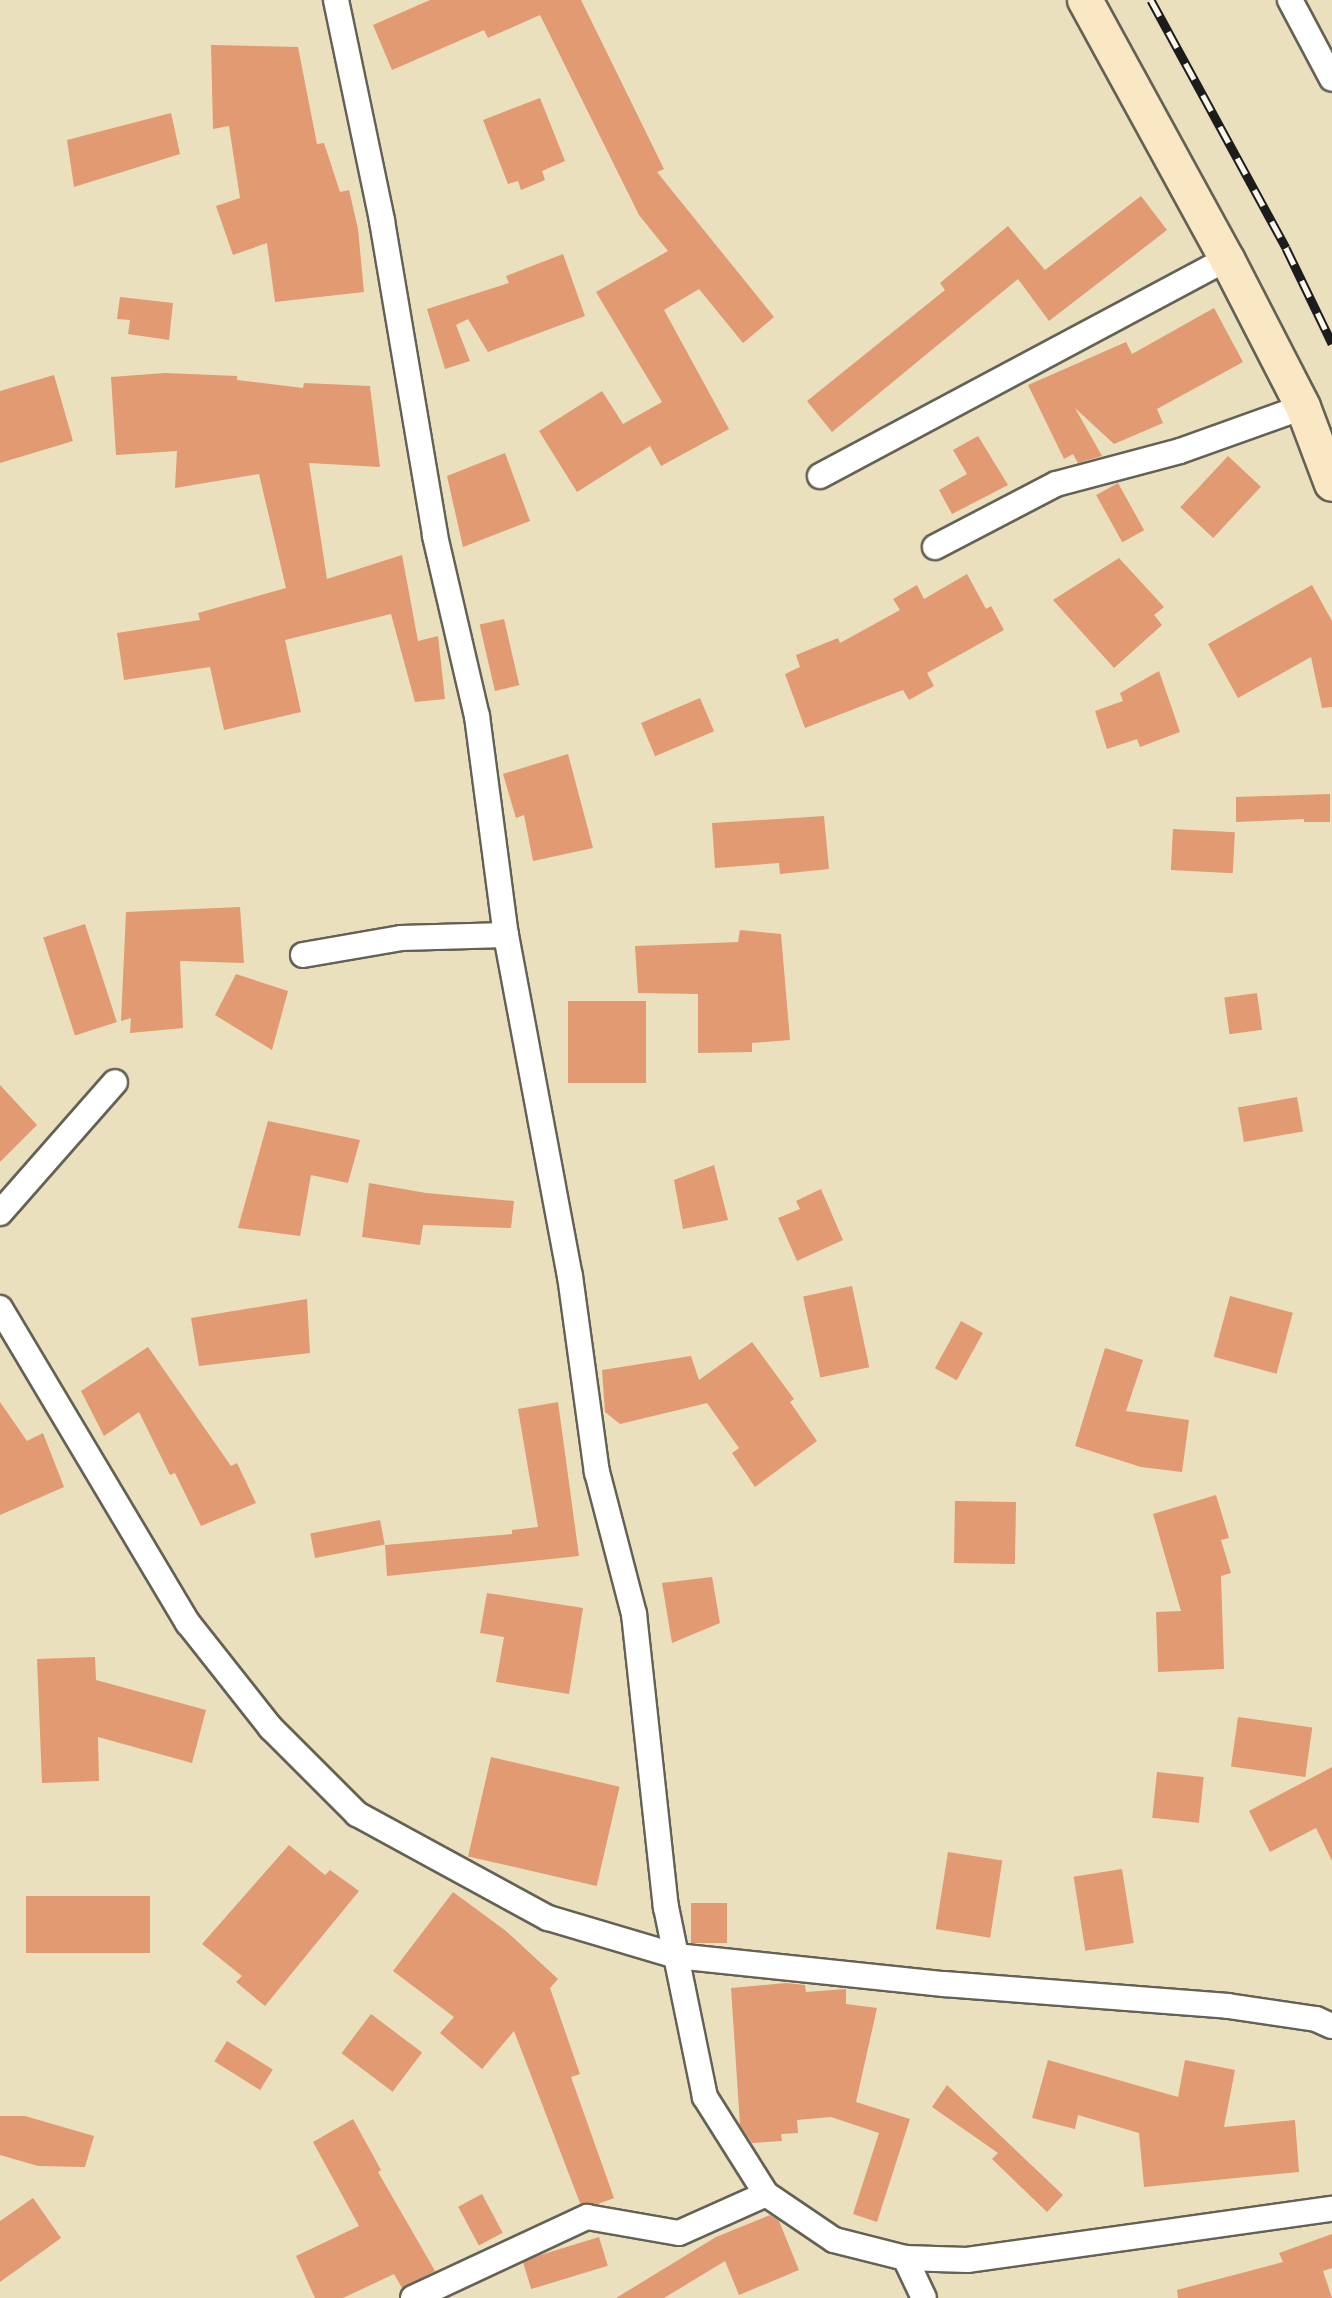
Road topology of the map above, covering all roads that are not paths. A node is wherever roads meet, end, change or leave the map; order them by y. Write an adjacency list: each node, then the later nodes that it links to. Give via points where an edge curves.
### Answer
1 (336, 0): 10 (street, via 382,221 435,536 477,716)
2 (1085, 0): 5 (street)
3 (1290, 0): 4 (street)
4 (1332, 79)
5 (1227, 259): 6 (street); 7 (street)
6 (1303, 407): 8 (street); 9 (street, via 1180,451 1056,484)
7 (820, 476)
8 (1332, 484)
9 (935, 547)
10 (506, 935): 11 (street, via 401,938); 15 (street, via 570,1276 597,1472 634,1614)
11 (303, 955)
12 (115, 1082): 13 (street)
13 (0, 1213)
14 (0, 1308): 15 (street, via 188,1623 271,1728 357,1814 548,1918)
15 (676, 1956): 16 (street, via 1228,2006); 17 (street, via 705,2097)
16 (1332, 2026)
17 (766, 2194): 19 (street, via 834,2240); 20 (street, via 679,2233 587,2217)
18 (1332, 2209): 19 (street, via 967,2260)
19 (905, 2258): 21 (street)
20 (413, 2298)
21 (924, 2298)

